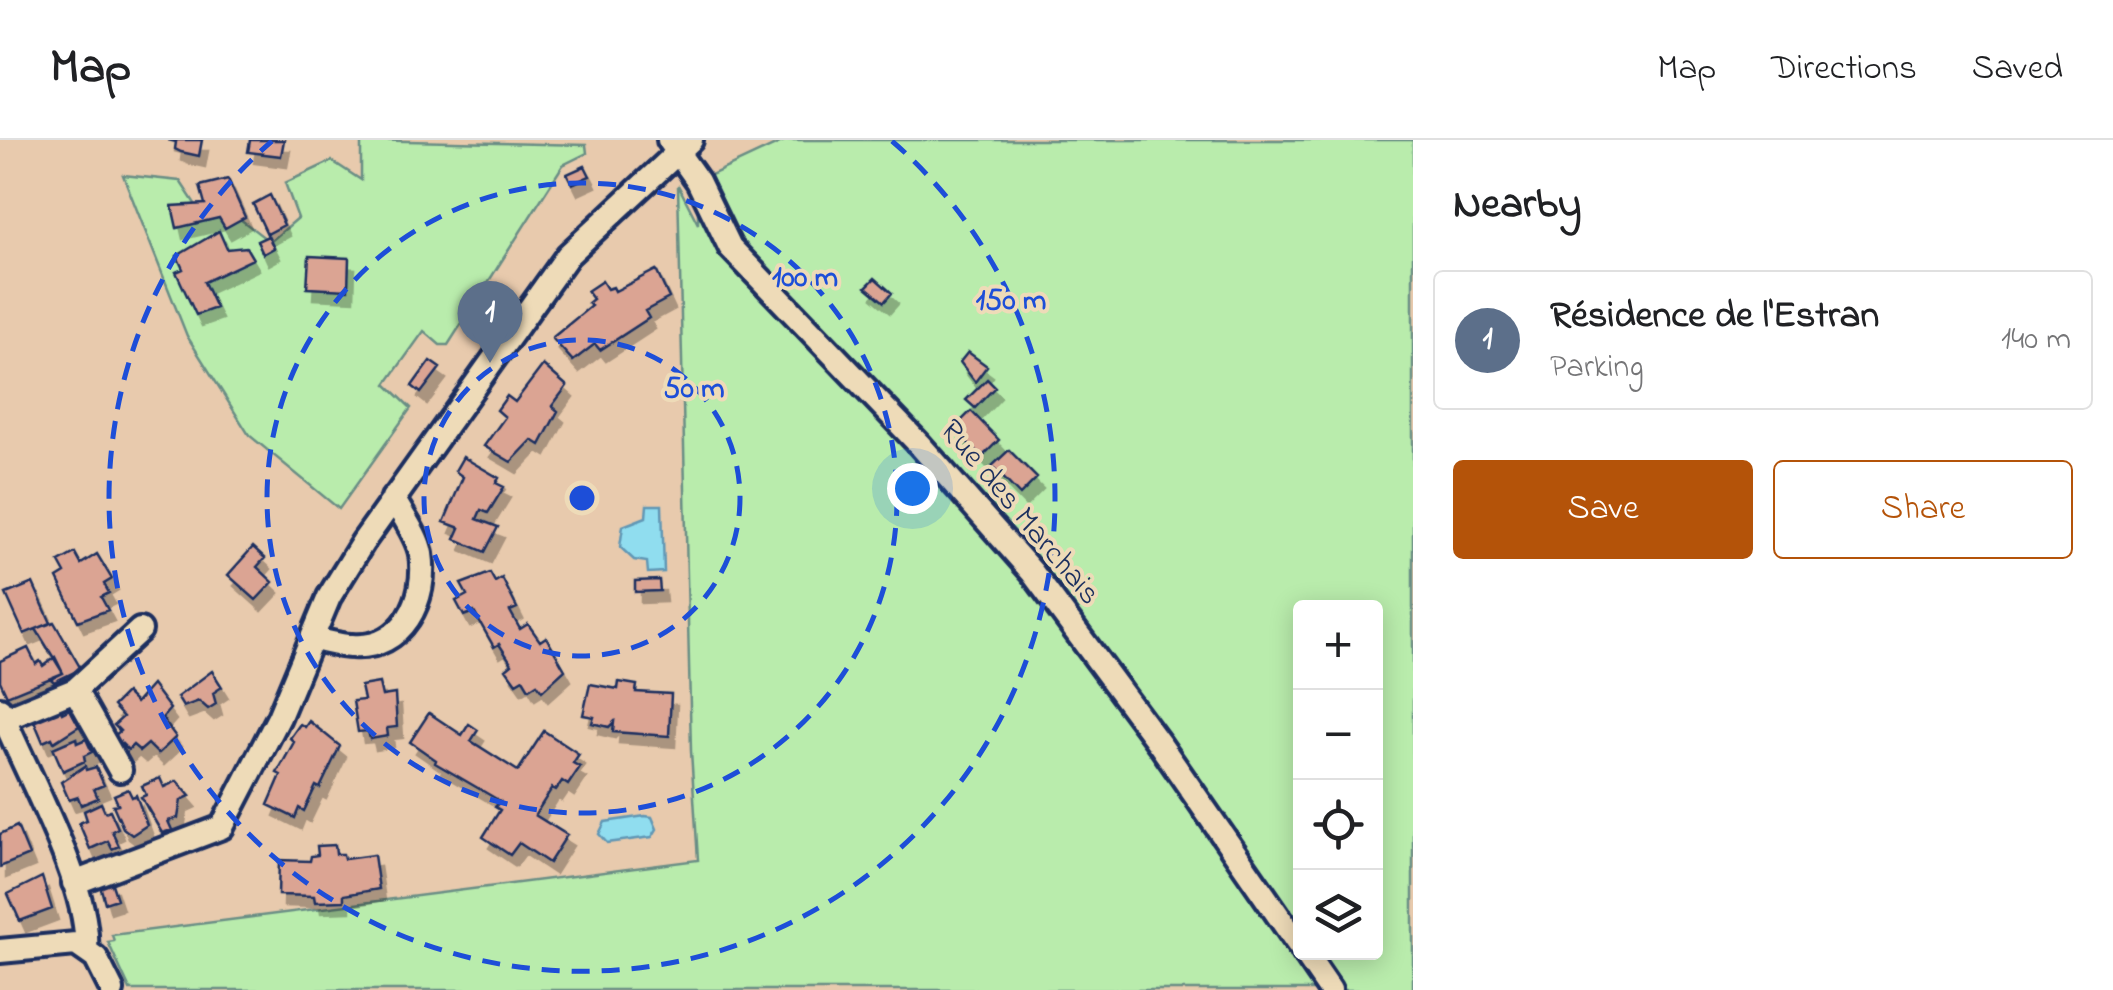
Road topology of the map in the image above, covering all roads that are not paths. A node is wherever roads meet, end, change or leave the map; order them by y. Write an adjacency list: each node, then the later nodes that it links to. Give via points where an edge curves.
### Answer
1 (674, 143): 2 (street, via 568,255); 9 (street, Rue des Marchais, via 730,248 1032,572)
2 (393, 498): 4 (street, via 329,598); 4 (street, via 421,552 422,587 412,618 391,636 356,647)
3 (140, 630): 5 (street)
4 (313, 639): 8 (street, via 222,827)
5 (75, 690): 6 (street); 7 (street)
6 (2, 714): 8 (street)
7 (120, 770)
8 (74, 883): 10 (street, via 88,927)
9 (1293, 937)
10 (86, 949): 11 (street, via 59,943); 13 (street, via 104,968)
11 (0, 951)
12 (1309, 960): 14 (street, Rue des Marchais)
13 (112, 990)
14 (1330, 990)

